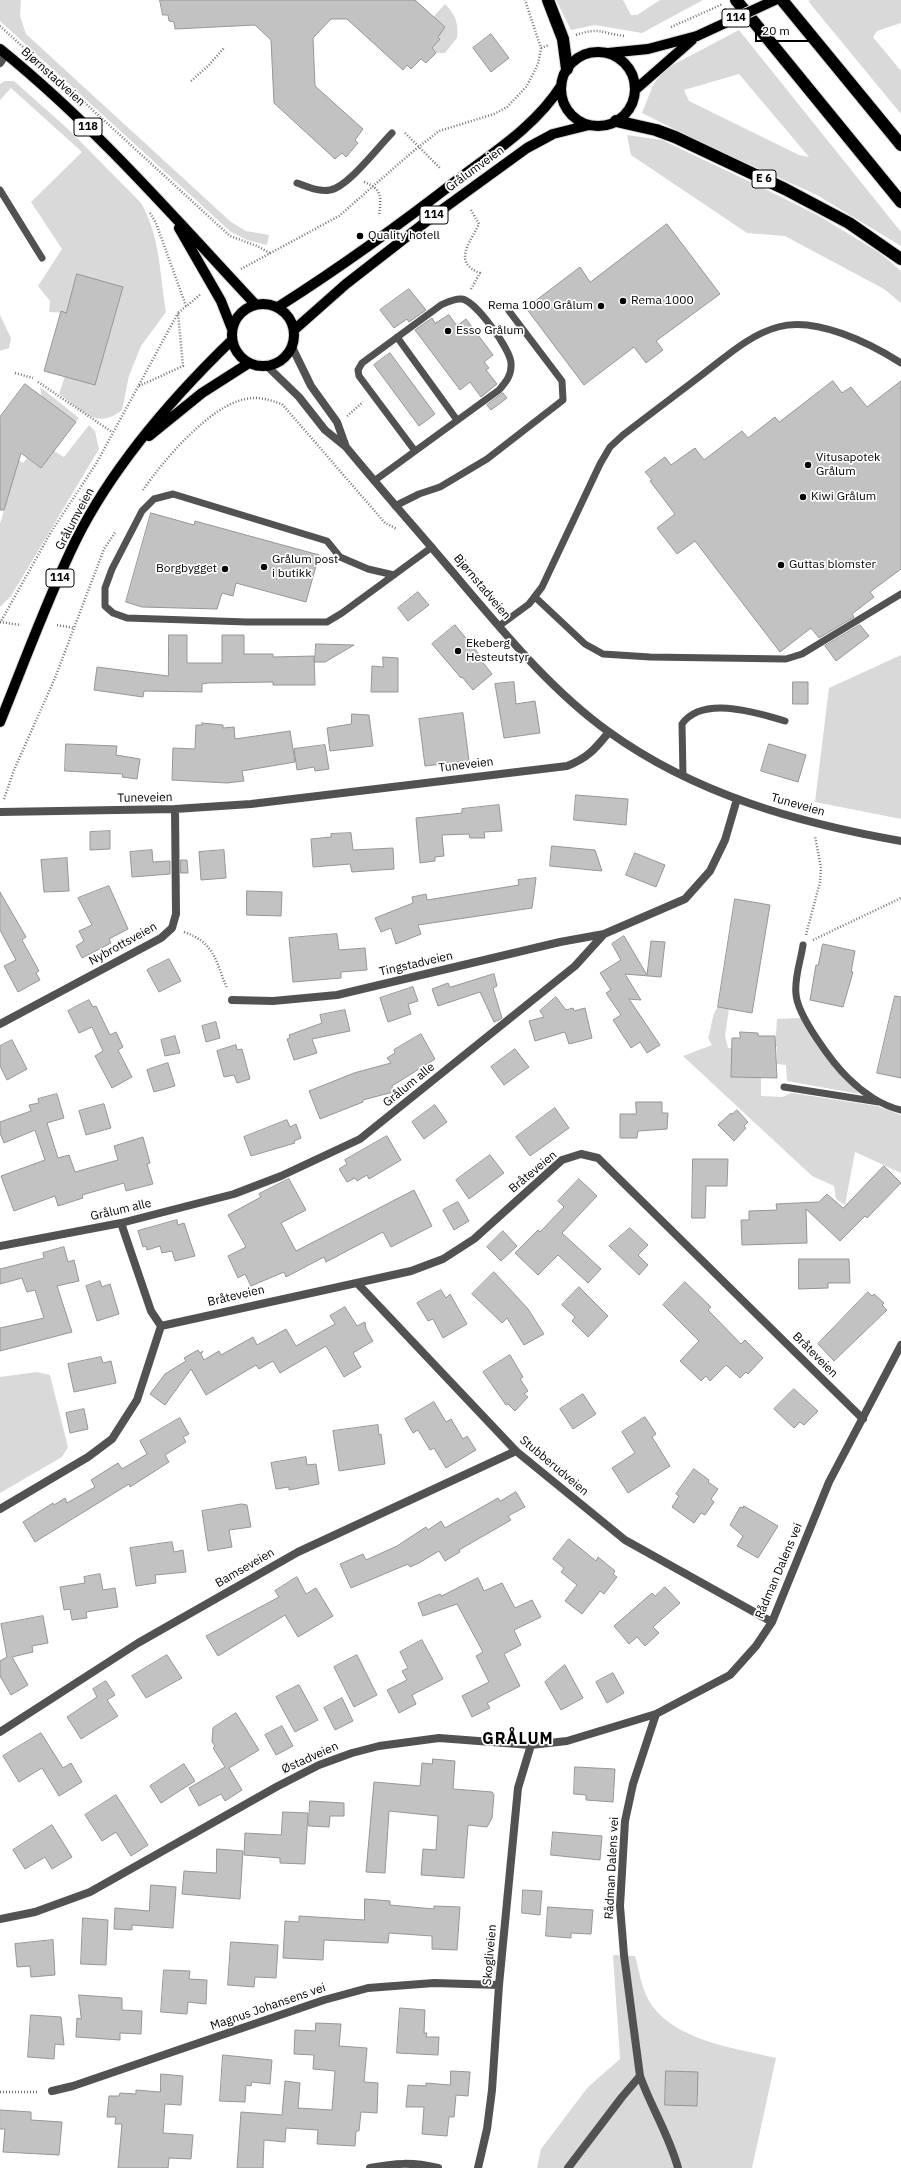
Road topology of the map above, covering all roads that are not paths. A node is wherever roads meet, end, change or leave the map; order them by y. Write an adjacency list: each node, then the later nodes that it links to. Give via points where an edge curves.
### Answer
1 (548, 0): 9 (highway, via 563,39)
2 (736, 0): 18 (highway)
3 (775, 0): 5 (main road, 114, bridge)
4 (782, 0): 15 (highway)
5 (697, 36): 7 (main road, 114, via 664,46); 11 (main road, 114)
6 (3, 51): 8 (street); 19 (main road, Bjørnstadveien / 118, via 58,97)
7 (604, 53): 9 (main road, 114, via 583,56); 11 (main road, via 614,56 629,70)
8 (0, 63)
9 (567, 69): 10 (main road, 114)
10 (561, 86): 13 (main road, 114, via 564,106 579,122); 23 (main road, Grålumveien / 114, via 544,110 518,134 337,268)
11 (635, 90): 12 (main road, 114, via 630,108)
12 (616, 121): 13 (main road, 114, via 598,126); 21 (highway, E 6, via 675,137 785,189 849,223)
13 (589, 125): 26 (main road, Grålumveien / 114, via 553,134 527,148 346,284)
14 (392, 133): 16 (lane, via 343,184 332,190 314,189)
15 (901, 145)
16 (297, 183)
17 (0, 190): 20 (lane)
18 (901, 202)
19 (170, 213): 22 (main road, Bjørnstadveien / 118); 25 (main road, Bjørnstadveien / 118, via 221,301)
20 (42, 258)
21 (901, 258)
22 (255, 304): 23 (main road, via 267,303); 25 (main road, via 244,309 236,317)
23 (278, 307): 26 (main road, via 289,317)
24 (509, 311): 38 (lane, via 562,381 563,400 487,459 440,487)
25 (232, 329): 28 (main road)
26 (294, 330): 29 (main road)
27 (397, 337): 33 (lane); 33 (lane, via 442,305 453,299 463,299 472,304 502,341 511,362 507,381 499,390); 36 (lane, via 362,363 358,370 359,376 372,395)
28 (232, 340): 31 (main road, via 238,353); 34 (main road, Grålumveien / 114, via 186,385)
29 (292, 347): 32 (main road, via 277,363); 35 (street, Bjørnstadveien, via 311,386 337,422)
30 (901, 362): 42 (lane, via 843,333 810,326 779,326 750,338 610,447 585,494 558,556)
31 (249, 363): 32 (main road); 34 (main road, Grålumveien / 114, via 202,393)
32 (267, 366): 35 (street, Bjørnstadveien, via 299,397 325,430)
33 (457, 420): 36 (lane)
34 (138, 445): 45 (main road, Grålumveien / 114, via 101,496 76,540)
35 (346, 448): 37 (street, Bjørnstadveien)
36 (415, 451): 37 (lane)
37 (374, 481): 38 (street, Bjørnstadveien)
38 (395, 506): 39 (street, Bjørnstadveien)
39 (432, 547): 40 (lane); 43 (street, Bjørnstadveien)
40 (394, 575): 40 (lane, via 327,622 127,618 113,613 105,606 104,588 142,511 154,499 173,494 327,541 340,557 368,569)
41 (901, 594): 42 (lane, via 802,654 786,659 650,658 603,654 585,644)
42 (535, 597): 43 (lane)
43 (499, 626): 46 (street, Bjørnstadveien, via 518,649 577,707)
44 (785, 721): 47 (lane, via 747,710 727,708 695,713 687,717 682,724)
45 (0, 722)
46 (609, 732): 47 (street, Tuneveien, via 637,751); 49 (street, Tuneveien, via 584,759 567,766 251,804)
47 (684, 776): 48 (street, Tuneveien)
48 (737, 800): 51 (street, Tuneveien, via 849,832); 52 (street, Grålum alle, via 725,840 710,870 685,899)
49 (175, 809): 50 (street, Tuneveien); 55 (street, Nybrottsveien, via 176,914 172,928 161,938)
50 (0, 812)
51 (901, 841)
52 (604, 934): 54 (street, Tingstadveien, via 560,942 337,995 273,1001); 59 (street, Grålum alle, via 575,966 360,1139 281,1176 234,1194)
53 (803, 945): 57 (lane, via 796,993 801,1012 819,1041 848,1078)
54 (232, 1000)
55 (0, 1024)
56 (784, 1087): 57 (lane)
57 (882, 1103): 58 (lane)
58 (901, 1110)
59 (121, 1223): 60 (street, Grålum alle); 62 (street, via 152,1311)
60 (0, 1246)
61 (358, 1284): 62 (street, Bråteveien, via 272,1300); 64 (street, Bråteveien, via 411,1271 443,1259 474,1239 562,1160 580,1154 598,1158); 65 (street, Stubberudveien)
62 (161, 1326): 66 (street, via 137,1400 112,1439 88,1457)
63 (901, 1345): 64 (street, Rådman Dalens vei)
64 (863, 1419): 67 (street, Rådman Dalens vei, via 829,1482)
65 (516, 1451): 67 (street, Stubberudveien, via 625,1540); 69 (street, Bamseveien, via 298,1552 138,1643)
66 (0, 1509)
67 (772, 1622): 68 (street, Rådman Dalens vei, via 756,1646 730,1675)
68 (656, 1714): 70 (street, Østadveien, via 567,1741); 73 (street, Rådman Dalens vei, via 633,1784 625,1820 620,1906)
69 (0, 1732)
70 (531, 1745): 71 (street, Østadveien, via 439,1738 379,1746 352,1753 319,1765 278,1786 90,1892 35,1912); 72 (street, Skogliveien, via 518,1788)
71 (0, 1919)
72 (499, 1985): 74 (street, Magnus Johansens vei, via 434,1983 368,1988 324,2000); 77 (street, Skogliveien, via 492,2090)
73 (640, 2076): 78 (street); 79 (street, Rådman Dalens vei, via 672,2148)
74 (52, 2091)
75 (370, 2168): 76 (street, via 394,2163 423,2164)
76 (438, 2168)
77 (478, 2168)
78 (568, 2168)
79 (678, 2168)

